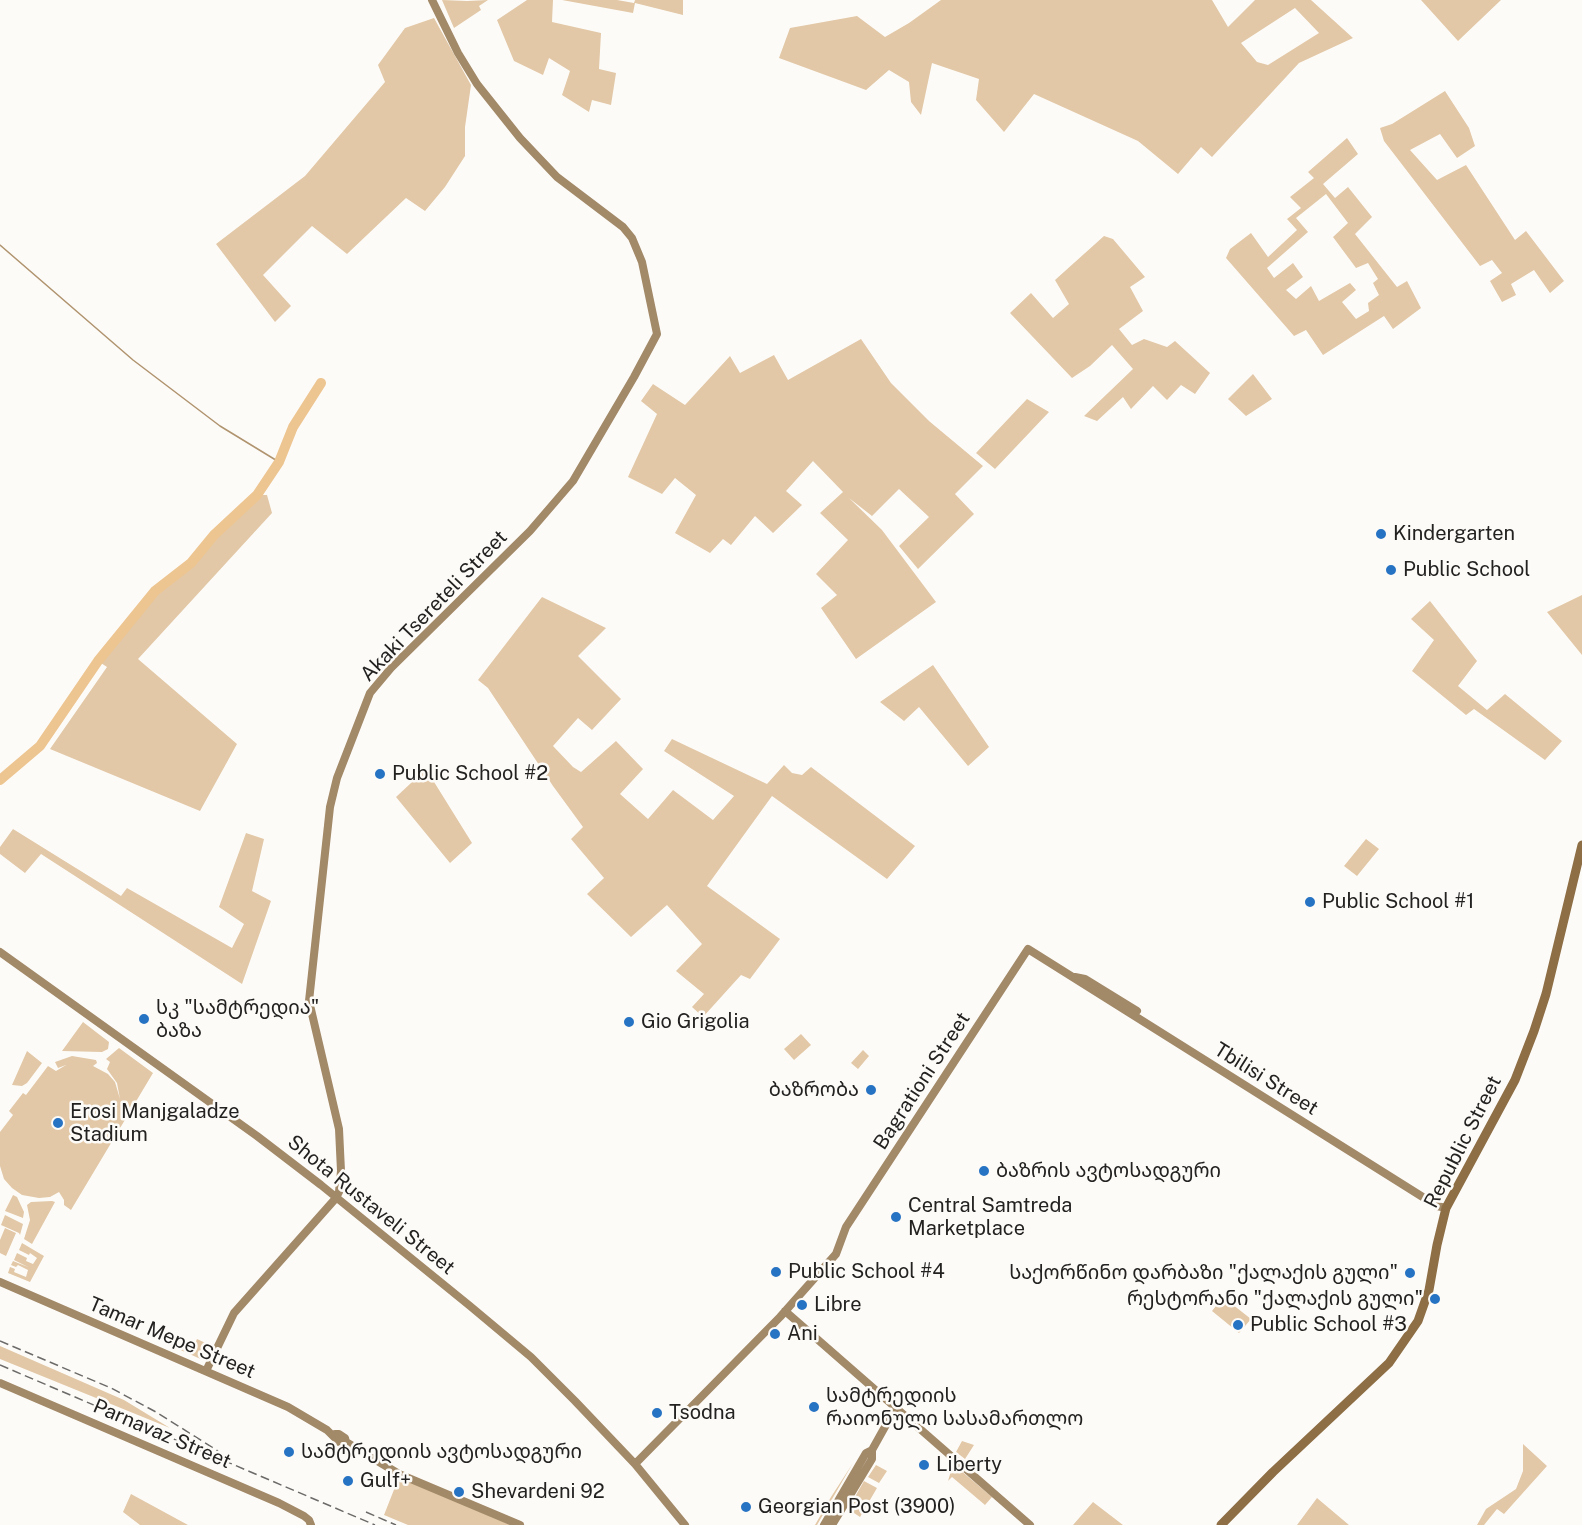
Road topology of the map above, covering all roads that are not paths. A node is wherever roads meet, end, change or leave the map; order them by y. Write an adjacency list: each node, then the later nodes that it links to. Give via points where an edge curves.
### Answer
1 (432, 0): 5 (street, Akaki Tsereteli Street, via 477,84 520,138 557,177 632,238 642,262 657,334 573,481 530,531 370,693 337,778 324,853 309,1001 339,1129 341,1171)
2 (1582, 845): 6 (main road, Republic Street, via 1546,994 1529,1045 1515,1080)
3 (1028, 949): 6 (street, Tbilisi Street); 8 (street, Bagrationi Street, via 843,1232 836,1254)
4 (0, 952): 5 (street, Shota Rustaveli Street, via 231,1117)
5 (336, 1198): 9 (street, via 234,1313); 13 (street, Shota Rustaveli Street, via 531,1358)
6 (1444, 1207): 20 (main road, Republic Street, via 1424,1309 1401,1348 1376,1377)
7 (0, 1282): 9 (street, Tamar Mepe Street)
8 (785, 1311): 11 (street); 13 (street, Bagrationi Street)
9 (206, 1371): 15 (street, Tamar Mepe Street, via 288,1407 336,1435 340,1443 346,1442 399,1473)
10 (0, 1383): 14 (street, Parnavaz Street, via 279,1503)
11 (896, 1407): 12 (street); 19 (street)
12 (872, 1450): 17 (street, via 866,1453); 18 (street, via 872,1458)
13 (635, 1464): 16 (street, Shota Rustaveli Street)
14 (310, 1522)
15 (520, 1525)
16 (685, 1525)
17 (824, 1525)
18 (832, 1525)
19 (1030, 1525)
20 (1221, 1525)

